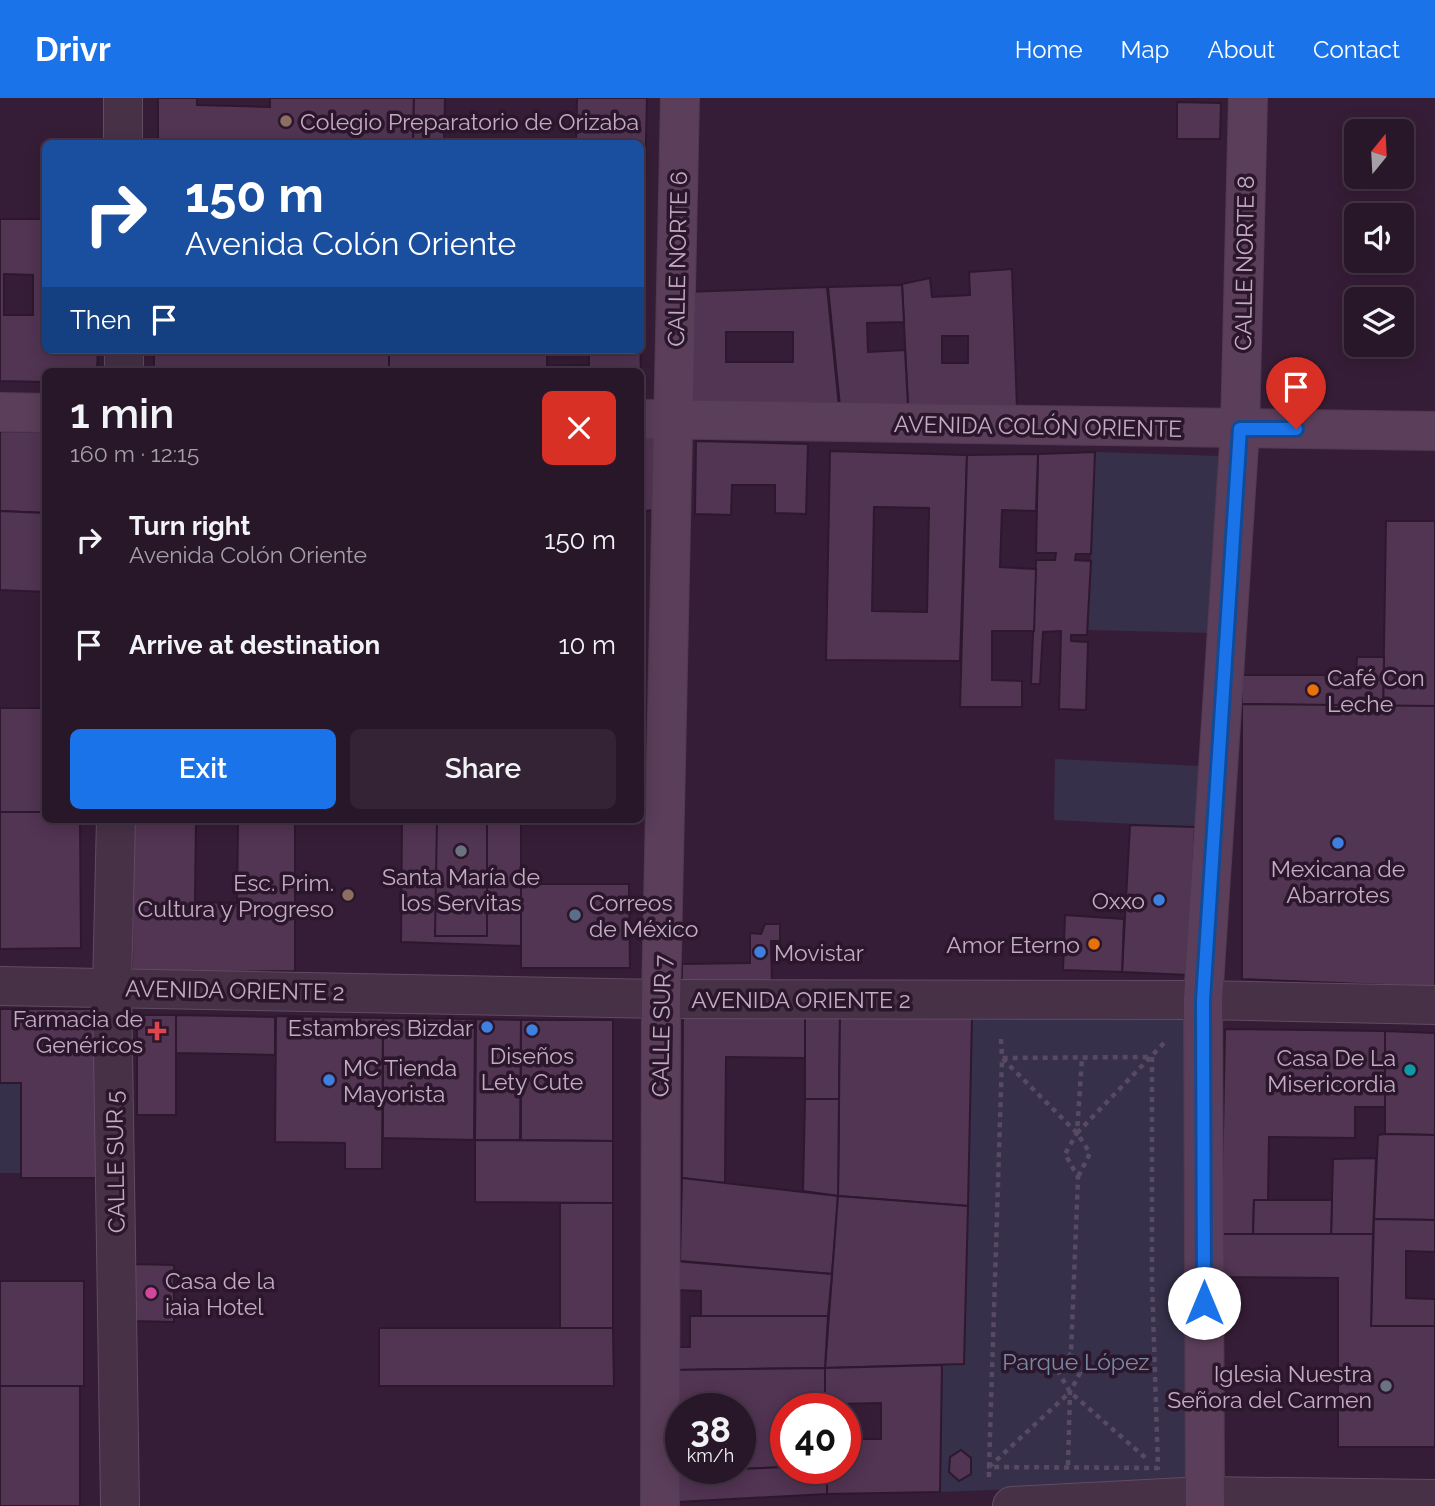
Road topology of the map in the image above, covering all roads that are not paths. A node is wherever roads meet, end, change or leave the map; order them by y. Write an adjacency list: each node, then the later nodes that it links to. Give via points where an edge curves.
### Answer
1 (123, 98): 4 (street)
2 (680, 98): 7 (street, CALLE NORTE 6)
3 (1248, 98): 8 (street, CALLE NORTE 8)
4 (123, 140)
5 (0, 412): 6 (street)
6 (42, 413)
7 (657, 420): 8 (street, AVENIDA COLÓN ORIENTE); 13 (street, CALLE SUR 7)
8 (1240, 429): 9 (street, AVENIDA COLÓN ORIENTE); 14 (street, CALLE NORTE 8)
9 (1435, 431)
10 (116, 823): 12 (street, CALLE SUR 5)
11 (0, 986): 12 (street, AVENIDA ORIENTE 2)
12 (112, 987): 13 (street, AVENIDA ORIENTE 2); 18 (street, CALLE SUR 5)
13 (661, 999): 14 (street, AVENIDA ORIENTE 2); 19 (street, CALLE SUR 7)
14 (1203, 1000): 15 (street, AVENIDA ORIENTE 2); 17 (street, CALLE NORTE 8)
15 (1435, 1006)
16 (1435, 1499): 17 (street)
17 (1204, 1501): 20 (street)
18 (120, 1506)
19 (660, 1506)
20 (1012, 1506)

